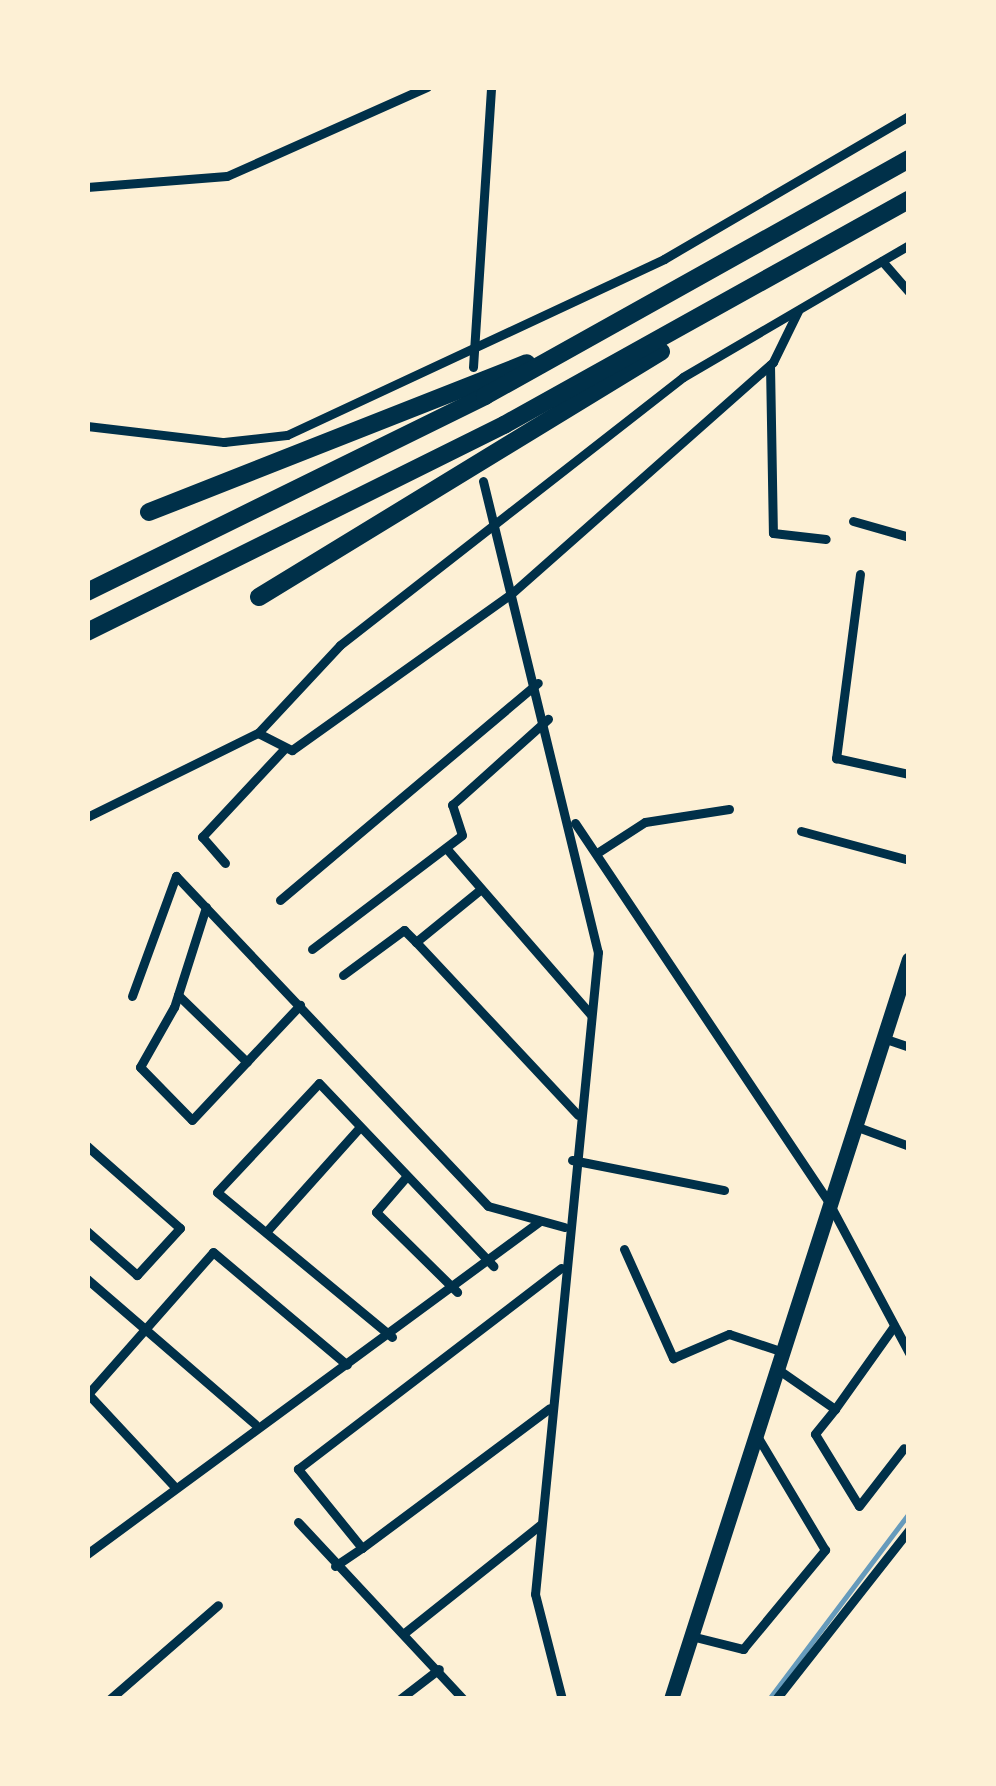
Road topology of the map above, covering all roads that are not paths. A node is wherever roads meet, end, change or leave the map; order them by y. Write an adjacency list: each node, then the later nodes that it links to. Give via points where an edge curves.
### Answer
1 (427, 87): 5 (street, via 227,176)
2 (491, 87): 12 (street)
3 (909, 116): 12 (street, via 664,259)
4 (909, 159): 13 (highway)
5 (87, 187)
6 (909, 200): 10 (highway)
7 (909, 245): 8 (street)
8 (882, 261): 9 (street); 11 (street)
9 (909, 292)
10 (740, 298): 26 (highway); 27 (highway)
11 (800, 308): 14 (street); 20 (street, via 683,376)
12 (477, 338): 15 (street); 16 (street, via 287,435 224,442)
13 (577, 347): 18 (highway); 24 (highway)
14 (770, 365): 22 (street, via 773,533); 25 (street)
15 (473, 367)
16 (87, 426)
17 (483, 482): 20 (street)
18 (149, 512)
19 (853, 521): 21 (street)
20 (491, 524): 25 (street); 30 (street, via 340,645)
21 (909, 537)
22 (826, 538)
23 (860, 574): 32 (street, via 836,758)
24 (87, 592)
25 (511, 594): 28 (street); 31 (street)
26 (259, 597)
27 (87, 632)
28 (538, 683): 29 (street); 42 (street)
29 (548, 719): 35 (street); 37 (street, via 452,806 462,836)
30 (258, 734): 31 (street); 34 (street)
31 (283, 750): 40 (street, via 202,838)
32 (909, 774)
33 (729, 809): 38 (street, via 645,822)
34 (87, 817)
35 (575, 823): 38 (street); 51 (street, via 598,952)
36 (801, 831): 39 (street)
37 (446, 848): 41 (street); 45 (street)
38 (597, 853): 63 (street)
39 (909, 860)
40 (225, 863)
41 (482, 889): 44 (street); 51 (street)
42 (280, 900)
43 (206, 907): 48 (street); 49 (street, via 176,876); 50 (street)
44 (416, 942): 47 (street, via 404,930); 55 (street)
45 (312, 949)
46 (908, 967): 52 (main road)
47 (343, 975)
48 (178, 994): 54 (street); 54 (street, via 140,1067 192,1120)
49 (132, 996)
50 (300, 1005): 54 (street); 64 (street, via 488,1206)
51 (591, 1015): 55 (street)
52 (883, 1038): 53 (street); 57 (main road)
53 (909, 1047)
54 (247, 1062)
55 (578, 1115): 60 (street)
56 (360, 1126): 61 (street); 67 (street); 67 (street, via 319,1083 217,1192)
57 (855, 1126): 59 (street); 63 (main road)
58 (87, 1146): 66 (street, via 179,1228 137,1275)
59 (909, 1146)
60 (572, 1160): 62 (street); 65 (street)
61 (406, 1177): 69 (street); 72 (street, via 376,1212)
62 (724, 1190)
63 (829, 1203): 73 (street); 78 (main road)
64 (540, 1221): 65 (street); 69 (street)
65 (564, 1227): 70 (street)
66 (87, 1232)
67 (266, 1232): 76 (street)
68 (624, 1249): 78 (street, via 673,1358 729,1334)
69 (493, 1266): 72 (street)
70 (561, 1268): 80 (street); 90 (street, via 298,1469)
71 (87, 1279): 74 (street)
72 (457, 1292): 76 (street)
73 (894, 1326): 77 (street); 81 (street)
74 (147, 1328): 79 (street, via 213,1252); 82 (street); 85 (street, via 88,1394)
75 (909, 1328): 77 (street)
76 (392, 1337): 79 (street)
77 (906, 1348)
78 (777, 1359): 81 (street); 83 (main road)
79 (347, 1365): 82 (street)
80 (550, 1408): 87 (street); 90 (street)
81 (835, 1409): 84 (street, via 815,1434 859,1506)
82 (255, 1424): 85 (street)
83 (755, 1431): 94 (main road); 94 (street, via 825,1550 743,1649)
84 (904, 1448)
85 (172, 1486): 89 (street)
86 (298, 1522): 91 (street)
87 (541, 1525): 93 (street); 99 (street, via 535,1594)
88 (909, 1530): 101 (street)
89 (90, 1547)
90 (362, 1548): 91 (street)
91 (335, 1566): 93 (street)
92 (218, 1605): 96 (street)
93 (403, 1634): 95 (street)
94 (691, 1636): 100 (main road)
95 (440, 1669): 97 (street); 98 (street)
96 (110, 1699)
97 (400, 1699)
98 (463, 1699)
99 (562, 1699)
100 (671, 1699)
101 (776, 1699)

